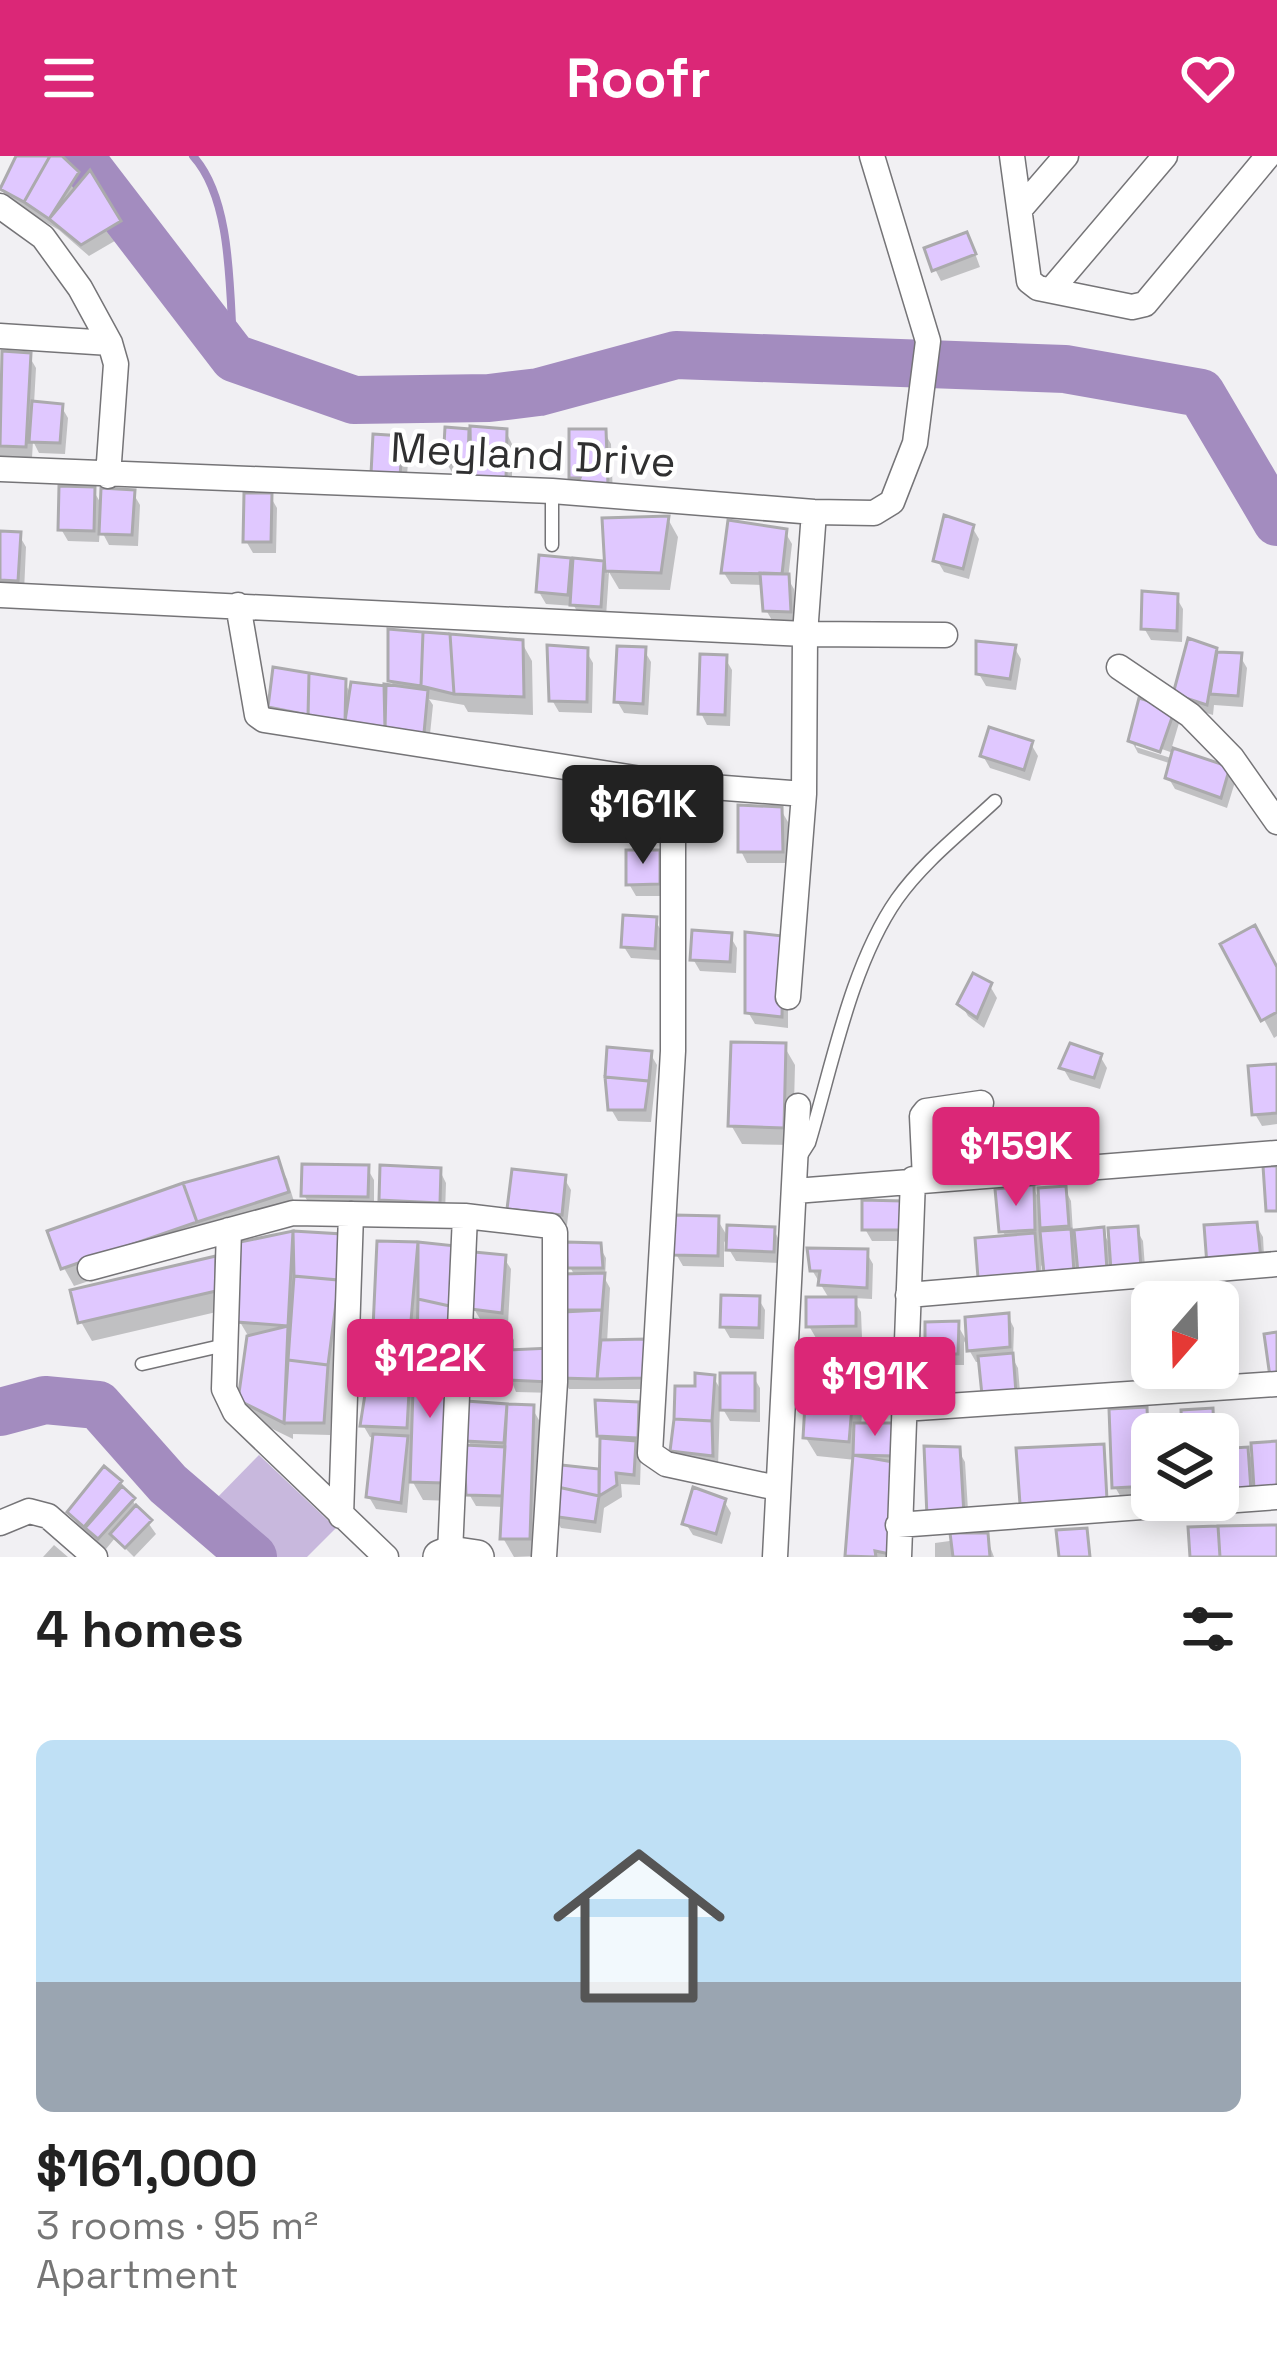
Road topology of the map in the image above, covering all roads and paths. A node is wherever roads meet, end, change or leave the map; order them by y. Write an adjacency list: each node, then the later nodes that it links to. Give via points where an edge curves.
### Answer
1 (872, 156): 14 (street, Meyland Drive, via 928,341 915,442 892,502 874,513)
2 (1012, 156): 7 (street)
3 (1066, 156): 7 (street)
4 (1165, 156): 8 (street)
5 (1268, 156): 8 (street, via 1145,304)
6 (0, 206): 10 (street, via 43,237)
7 (1022, 207): 8 (street, via 1029,281)
8 (1052, 289)
9 (0, 337): 10 (street)
10 (110, 343): 12 (street, via 116,364)
11 (0, 469): 12 (street, Meyland Drive)
12 (108, 476): 13 (street, Meyland Drive)
13 (552, 490): 14 (street, Meyland Drive); 15 (lane)
14 (814, 512): 18 (street)
15 (551, 545)
16 (0, 595): 17 (street)
17 (238, 605): 18 (street); 21 (street, via 256,715 264,720)
18 (805, 634): 19 (street); 22 (street)
19 (945, 635)
20 (1119, 667): 24 (street, via 1190,715)
21 (674, 784): 22 (street); 42 (street, via 673,1051 650,1453 666,1464)
22 (804, 794): 25 (street)
23 (995, 801): 29 (lane, via 919,872 881,925 861,962)
24 (1277, 822)
25 (788, 997)
26 (981, 1102): 30 (street, via 926,1111)
27 (798, 1106): 29 (street)
28 (1277, 1153): 30 (street)
29 (796, 1165): 31 (street)
30 (919, 1179): 31 (street); 37 (street)
31 (795, 1191): 42 (street)
32 (351, 1214): 33 (street); 34 (street, via 293,1213); 44 (street)
33 (465, 1216): 47 (street); 50 (street, via 555,1232)
34 (229, 1230): 36 (street); 38 (street)
35 (1277, 1264): 37 (street)
36 (90, 1268)
37 (908, 1294): 41 (street)
38 (226, 1344): 39 (lane); 44 (street, via 224,1389 235,1412)
39 (142, 1364)
40 (1277, 1384): 41 (street)
41 (903, 1409): 46 (street)
42 (777, 1488): 51 (street)
43 (1277, 1497): 46 (street)
44 (341, 1516): 49 (street)
45 (0, 1523): 48 (street, via 28,1510 48,1516)
46 (898, 1525): 52 (street)
47 (456, 1556)
48 (95, 1557)
49 (386, 1557)
50 (544, 1557)
51 (775, 1557)
52 (899, 1557)

